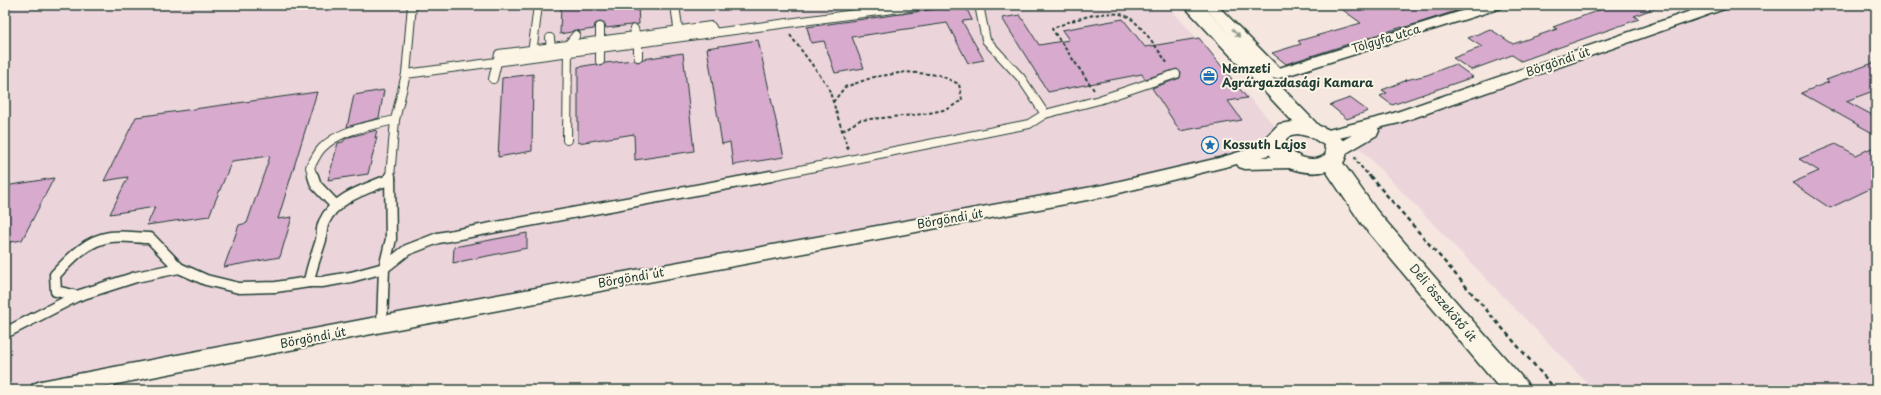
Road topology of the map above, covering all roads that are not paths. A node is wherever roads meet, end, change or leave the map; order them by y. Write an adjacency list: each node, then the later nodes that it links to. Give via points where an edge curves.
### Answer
1 (412, 5): 22 (lane)
2 (538, 5): 18 (lane)
3 (675, 5): 11 (lane)
4 (923, 5): 11 (lane, via 715,33 712,26)
5 (979, 5): 26 (lane, via 986,40 1021,78)
6 (1192, 5): 24 (main road, Déli összekötő út)
7 (1209, 5): 24 (street, one-way to 24)
8 (1496, 5): 24 (street, Tölgyfa utca)
9 (1722, 5): 27 (street, Börgöndi út)
10 (600, 27): 15 (lane)
11 (678, 34): 13 (lane)
12 (576, 35): 16 (lane)
13 (636, 36): 15 (lane); 19 (lane)
14 (550, 38): 17 (lane)
15 (600, 44): 16 (lane); 20 (lane)
16 (568, 49): 17 (lane); 30 (lane)
17 (550, 51): 18 (lane)
18 (532, 53): 21 (lane, via 499,54)
19 (638, 57)
20 (600, 61)
21 (496, 62): 22 (lane); 25 (lane)
22 (406, 74): 28 (lane)
23 (1176, 74): 26 (lane, via 1099,100)
24 (1270, 77): 29 (main road, Déli összekötő út); 32 (main road, Déli összekötő út)
25 (493, 78)
26 (1045, 114): 37 (lane, via 1029,124 438,238 407,250)
27 (1393, 119): 32 (street, Börgöndi út); 32 (street, Börgöndi út)
28 (396, 120): 34 (lane); 35 (lane, via 352,131 328,142 321,150 310,168 316,185)
29 (1286, 130): 31 (main road, via 1276,137); 32 (main road, via 1298,128)
30 (567, 140)
31 (1276, 147): 32 (main road, via 1284,158); 33 (street, Börgöndi út)
32 (1323, 150): 33 (street, Börgöndi út); 43 (main road, Déli összekötő út, via 1369,217)
33 (1220, 163): 40 (street, Börgöndi út, via 1103,191)
34 (390, 179): 35 (lane); 37 (lane, via 391,239)
35 (336, 206): 38 (lane, via 324,222)
36 (179, 268): 38 (lane, via 206,280 239,288 276,288); 39 (lane, via 136,277); 39 (lane, via 150,238 105,237 72,256 54,275 56,291)
37 (384, 268): 38 (lane, via 351,277); 40 (lane)
38 (309, 282)
39 (77, 296): 41 (lane)
40 (382, 324): 42 (street, Börgöndi út)
41 (5, 333)
42 (41, 390)
43 (1517, 390)

